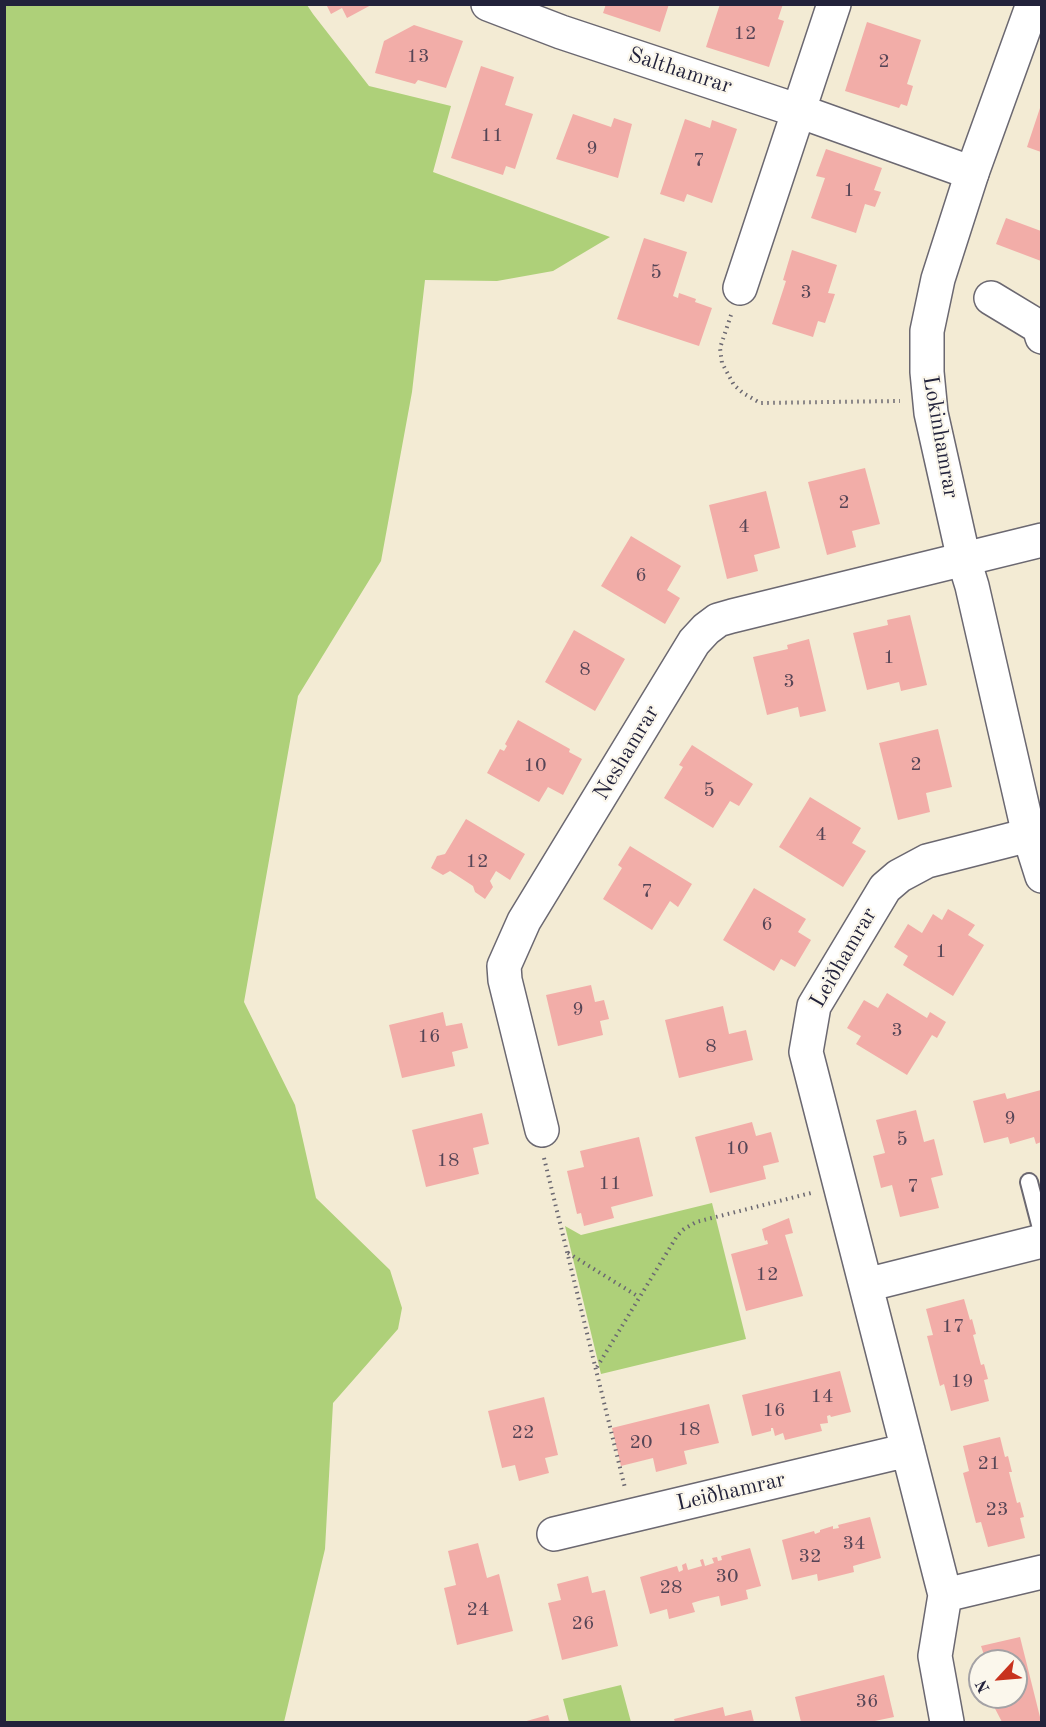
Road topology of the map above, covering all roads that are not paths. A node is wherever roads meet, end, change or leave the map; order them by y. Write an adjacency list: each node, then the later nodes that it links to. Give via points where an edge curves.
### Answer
1 (488, 4): 4 (street, Salthamrar)
2 (834, 4): 5 (street)
3 (1034, 16): 6 (street, Lokinhamrar)
4 (566, 18): 5 (street, Salthamrar)
5 (799, 111): 6 (street, Salthamrar); 7 (street)
6 (972, 173): 11 (street, Lokinhamrar, via 938,279 927,331 932,414)
7 (740, 288)
8 (991, 298): 9 (street, via 1039,327)
9 (1041, 337)
10 (1041, 540): 11 (street, Neshamrar)
11 (964, 560): 12 (street, Lokinhamrar); 14 (street, Neshamrar, via 718,620 694,642 524,921 504,966)
12 (1029, 835): 13 (street, Lokinhamrar); 18 (street, Leiðhamrar, via 927,861 899,876 885,888 814,1006 806,1052)
13 (1041, 876)
14 (542, 1130)
15 (1029, 1182): 16 (lane)
16 (1041, 1232)
17 (1041, 1241): 18 (street)
18 (866, 1285): 19 (street, Leiðhamrar)
19 (908, 1450): 20 (street, Leiðhamrar); 22 (street, Leiðhamrar)
20 (554, 1534)
21 (1041, 1572): 22 (street)
22 (945, 1596): 23 (street, Leiðhamrar, via 935,1656)
23 (947, 1722)

